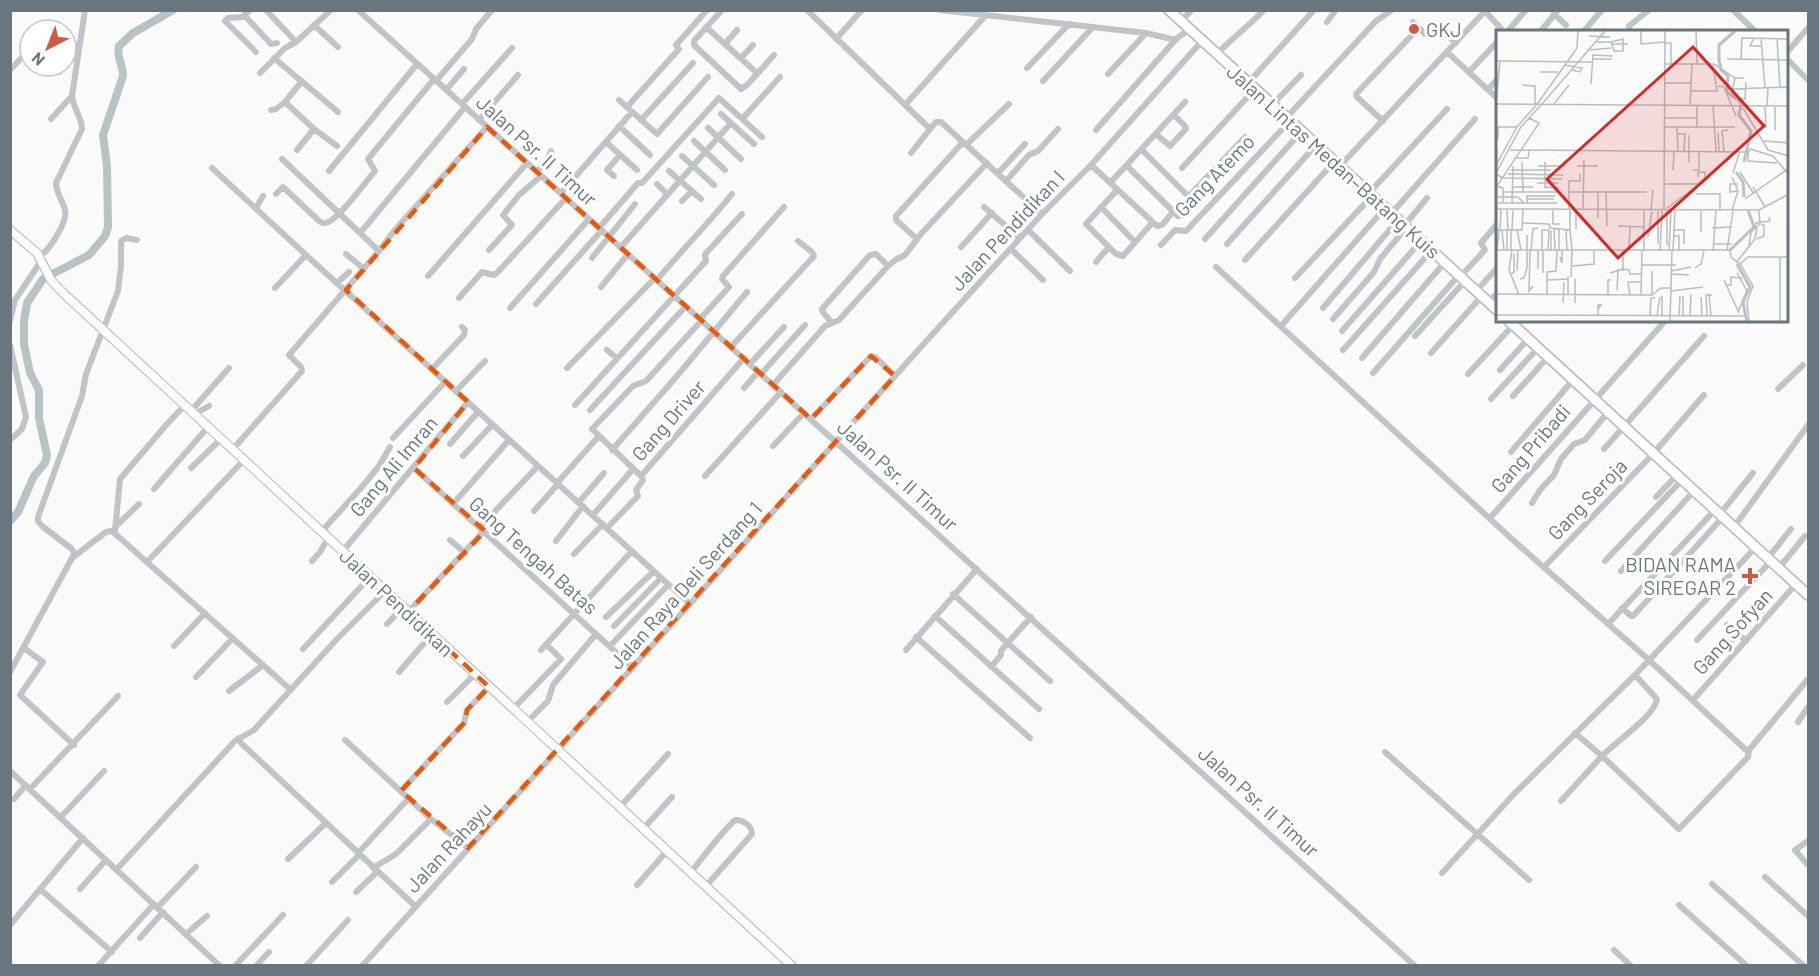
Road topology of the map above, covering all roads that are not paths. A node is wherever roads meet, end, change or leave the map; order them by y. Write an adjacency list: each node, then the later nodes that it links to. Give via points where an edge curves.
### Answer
1 (85, 10): 52 (street)
2 (266, 10): 45 (street)
3 (331, 10): 29 (street)
4 (358, 10): 63 (street, Jalan Psr. II Timur)
5 (492, 10): 74 (street)
6 (707, 10): 93 (street)
7 (722, 10): 31 (street)
8 (807, 10): 44 (street)
9 (862, 10): 44 (street)
10 (940, 10): 24 (street)
11 (1169, 10): 25 (highway, Jalan Lintas Medan–Batang Kuis)
12 (1192, 10): 25 (street)
13 (1264, 10): 57 (street)
14 (1314, 10): 79 (street)
15 (1336, 10): 26 (street)
16 (1392, 10): 99 (street, via 1370,28)
17 (1526, 10): 36 (street)
18 (1602, 10): 38 (street)
19 (1649, 10): 39 (street, via 1629,26)
20 (1486, 11): 35 (street); 47 (street)
21 (1556, 12): 30 (street); 37 (street)
22 (1737, 12): 40 (street)
23 (247, 13): 46 (street, via 271,44); 55 (street, via 225,22)
24 (985, 16): 28 (street); 89 (street)
25 (1181, 21): 42 (highway, Jalan Lintas Medan–Batang Kuis)
26 (1327, 22)
27 (1413, 22): 47 (street, via 1426,34 1438,27)
28 (1069, 24): 32 (street); 65 (street)
29 (314, 25): 45 (street); 51 (street)
30 (1566, 25)
31 (706, 27): 49 (street); 68 (street, via 694,45 741,89)
32 (1093, 27): 41 (street); 78 (street)
33 (1809, 28): 54 (street)
34 (737, 30): 49 (street)
35 (1504, 30)
36 (1508, 30)
37 (1543, 30)
38 (1585, 30)
39 (1630, 30)
40 (1754, 30)
41 (1146, 33): 42 (street); 69 (street)
42 (1189, 36): 57 (highway, Jalan Lintas Medan–Batang Kuis); 111 (street); 137 (street, Jalan Pendidikan I)
43 (1411, 36): 103 (street, via 1356,95)
44 (836, 39): 89 (street)
45 (296, 42): 59 (street)
46 (277, 43)
47 (1456, 43): 56 (street)
48 (1496, 43): 66 (street)
49 (725, 44): 60 (street)
50 (753, 45): 60 (street)
51 (338, 47)
52 (79, 48): 82 (street)
53 (512, 48): 88 (street)
54 (1789, 50)
55 (256, 52)
56 (1447, 52): 66 (street); 103 (street)
57 (1217, 54): 79 (highway, Jalan Lintas Medan–Batang Kuis)
58 (774, 55): 68 (street)
59 (274, 58): 67 (street); 77 (street)
60 (741, 58): 68 (street)
61 (1789, 61): 76 (street)
62 (693, 63): 102 (street)
63 (417, 64): 74 (street, Jalan Psr. II Timur); 144 (street)
64 (464, 69): 80 (street)
65 (1027, 69)
66 (1469, 72): 81 (street)
67 (260, 73)
68 (757, 73)
69 (1108, 74)
70 (518, 75): 101 (street)
71 (1301, 75): 90 (street)
72 (708, 77): 102 (street, via 657,134)
73 (780, 77): 97 (street)
74 (435, 80): 80 (street, Jalan Psr. II Timur); 172 (street, via 368,159 375,171)
75 (1496, 80): 81 (street)
76 (1809, 80)
77 (302, 81): 85 (street); 94 (street)
78 (1043, 81)
79 (1252, 86): 90 (highway, Jalan Lintas Medan–Batang Kuis); 141 (street)
80 (446, 90): 88 (street, Jalan Psr. II Timur)
81 (1488, 90): 83 (street)
82 (72, 96): 98 (street); 206 (street, via 82,129 56,183 65,217)
83 (1496, 97)
84 (619, 100): 93 (street)
85 (285, 102): 92 (street); 108 (street)
86 (1185, 102): 96 (street)
87 (1009, 104): 119 (street)
88 (463, 105): 101 (street, Jalan Psr. II Timur); 184 (street)
89 (904, 105): 109 (street)
90 (1272, 105): 99 (highway, Jalan Lintas Medan–Batang Kuis)
91 (1448, 109): 159 (street)
92 (271, 110)
93 (629, 110): 102 (street); 105 (street)
94 (338, 112)
95 (721, 114): 104 (street)
96 (1174, 115): 113 (street); 113 (street, via 1186,129 1170,146)
97 (742, 118): 114 (street); 181 (street, via 719,98)
98 (51, 119)
99 (1288, 119): 112 (highway, Jalan Lintas Medan–Batang Kuis); 194 (street, Gang Atemo, via 1186,231 1175,230)
100 (1475, 119): 177 (street)
101 (479, 120): 106 (street, Jalan Psr. II Timur)
102 (641, 120)
103 (1383, 121): 136 (street)
104 (731, 123): 116 (street); 120 (street)
105 (619, 126): 118 (street); 130 (street)
106 (487, 127): 134 (street, Jalan Psr. II Timur); 201 (street)
107 (708, 128): 116 (street)
108 (314, 129): 122 (street); 124 (street)
109 (930, 129): 119 (street, via 940,122); 128 (street)
110 (1058, 129): 150 (street)
111 (1096, 130)
112 (1301, 132): 123 (highway, Jalan Lintas Medan–Batang Kuis); 188 (street)
113 (1156, 134): 125 (street)
114 (762, 137)
115 (1245, 137): 162 (street)
116 (718, 138): 127 (street); 133 (street)
117 (694, 141): 127 (street)
118 (606, 142): 129 (street); 161 (street)
119 (965, 143): 135 (street); 187 (street, via 896,216)
120 (754, 144)
121 (1025, 144): 146 (street)
122 (337, 146)
123 (1316, 146): 136 (highway, Jalan Lintas Medan–Batang Kuis); 193 (street)
124 (297, 150)
125 (1142, 150): 139 (street); 162 (street)
126 (550, 152): 147 (street)
127 (705, 152): 138 (street); 143 (street)
128 (911, 153)
129 (620, 155): 142 (street); 148 (street, via 607,170)
130 (651, 155)
131 (682, 156): 138 (street)
132 (282, 159): 172 (street)
133 (741, 159)
134 (527, 163): 147 (street, Jalan Psr. II Timur); 216 (street)
135 (987, 163): 146 (street); 187 (street)
136 (1337, 164): 159 (highway, Jalan Lintas Medan–Batang Kuis); 178 (street); 207 (street)
137 (1091, 165): 151 (street); 175 (street, Jalan Pendidikan I)
138 (693, 166): 149 (street); 153 (street)
139 (1127, 166): 151 (street); 171 (street)
140 (212, 168): 170 (street)
141 (1182, 168)
142 (636, 170)
143 (725, 170)
144 (328, 171)
145 (669, 171): 149 (street)
146 (998, 173): 150 (street)
147 (539, 174): 161 (street, Jalan Psr. II Timur); 199 (street, via 503,215 512,225)
148 (614, 176)
149 (680, 180): 155 (street); 157 (street)
150 (1006, 181): 175 (street)
151 (1110, 183): 154 (street)
152 (657, 184): 157 (street)
153 (714, 185)
154 (1117, 190): 169 (street); 179 (street)
155 (692, 191): 164 (street); 165 (street)
156 (276, 194): 172 (street, via 283,187 324,223)
157 (667, 194): 195 (street)
158 (732, 194): 219 (street)
159 (1370, 194): 177 (highway, Jalan Lintas Medan–Batang Kuis); 217 (street)
160 (263, 196): 170 (street)
161 (563, 196): 176 (street, Jalan Psr. II Timur); 229 (street, via 497,273 482,272)
162 (1189, 196): 171 (street, via 1194,203 1184,215)
163 (1427, 198): 177 (street)
164 (701, 199)
165 (682, 201)
166 (635, 204): 185 (street)
167 (784, 207): 236 (street, via 723,276 729,287)
168 (984, 207): 173 (street)
169 (1101, 207): 192 (street); 197 (street, via 1086,224)
170 (256, 208): 204 (street)
171 (1173, 212): 179 (street, via 1162,225)
172 (340, 213): 184 (street)
173 (992, 213): 186 (street); 196 (street)
174 (742, 214): 227 (street, via 707,252 706,261)
175 (1042, 214): 183 (street, Jalan Pendidikan I)
176 (589, 219): 181 (street, Jalan Psr. II Timur); 232 (street)
177 (1397, 219): 191 (highway, Jalan Lintas Medan–Batang Kuis); 233 (street); 235 (street, via 1374,272); 242 (street)
178 (1287, 220)
179 (1152, 223): 192 (street)
180 (1496, 225): 218 (street, via 1481,243 1485,250)
181 (600, 229): 185 (street, Jalan Psr. II Timur); 230 (street)
182 (10, 230): 206 (main road)
183 (1028, 230): 186 (street, Jalan Pendidikan I); 213 (street)
184 (361, 232): 201 (street)
185 (608, 237): 195 (street, Jalan Psr. II Timur); 205 (street)
186 (1020, 238): 198 (street, Jalan Pendidikan I)
187 (916, 239): 210 (street, via 904,255)
188 (1204, 239)
189 (137, 240): 245 (street, via 126,238 121,242 119,285)
190 (798, 241): 252 (street, via 814,256)
191 (1421, 241): 200 (highway, Jalan Lintas Medan–Batang Kuis); 246 (street)
192 (1135, 242): 197 (street, via 1121,256)
193 (1227, 244)
194 (1161, 245)
195 (621, 247): 203 (street, Jalan Psr. II Timur)
196 (961, 247)
197 (1109, 247): 208 (street)
198 (1011, 249): 220 (street); 271 (street, Jalan Pendidikan I)
199 (489, 250)
200 (1431, 250): 209 (highway, Jalan Lintas Medan–Batang Kuis); 255 (street)
201 (380, 251): 212 (street)
202 (346, 254): 212 (street)
203 (628, 254): 219 (street, Jalan Psr. II Timur); 222 (street)
204 (306, 255): 221 (street); 223 (street)
205 (592, 258)
206 (40, 259): 237 (street, via 15,300); 245 (main road, Jalan Pendidikan, via 51,280)
207 (1245, 260)
208 (1096, 262)
209 (1444, 262): 218 (highway, Jalan Lintas Medan–Batang Kuis); 260 (street)
210 (888, 266): 240 (street); 240 (street, via 876,254 870,255 822,309)
211 (1216, 267): 242 (street)
212 (364, 269): 224 (street)
213 (1070, 271)
214 (1496, 271): 228 (street)
215 (349, 272): 221 (street)
216 (428, 276)
217 (1295, 278)
218 (1461, 278): 228 (highway, Jalan Lintas Medan–Batang Kuis); 248 (street); 269 (street)
219 (656, 279): 227 (street, Jalan Psr. II Timur); 265 (street)
220 (1043, 280)
221 (337, 283): 224 (street)
222 (601, 287)
223 (275, 288)
224 (346, 290): 266 (street); 306 (street, via 289,355 302,370)
225 (747, 292): 247 (street)
226 (1496, 293): 228 (street)
227 (675, 296): 231 (street, Jalan Psr. II Timur); 257 (street)
228 (1482, 297): 234 (highway, Jalan Lintas Medan–Batang Kuis); 256 (street)
229 (459, 298)
230 (536, 304)
231 (686, 306): 236 (street, Jalan Psr. II Timur); 287 (street)
232 (510, 308)
233 (1323, 308)
234 (1496, 309)
235 (1333, 319)
236 (701, 320): 247 (street, Jalan Psr. II Timur); 296 (street, via 646,381 635,384 592,429)
237 (10, 321)
238 (1513, 322): 250 (highway); 270 (street)
239 (1664, 322): 282 (street, Gang Pribadi)
240 (832, 323): 274 (street, via 825,326)
241 (805, 325): 268 (street)
242 (1281, 326): 332 (street)
243 (462, 327): 266 (street, via 464,335)
244 (784, 327): 262 (street)
245 (104, 330): 286 (main road, Jalan Pendidikan); 348 (street, via 38,517 42,526 72,549)
246 (1342, 331)
247 (714, 332): 252 (street, Jalan Psr. II Timur); 307 (street)
248 (1415, 336)
249 (1704, 336): 295 (street)
250 (1528, 339): 253 (highway); 267 (street)
251 (10, 345): 299 (street, via 26,417 22,429)
252 (731, 347): 259 (street, Jalan Psr. II Timur)
253 (1538, 348): 258 (highway); 281 (street)
254 (607, 350): 257 (street)
255 (1343, 351)
256 (1431, 353)
257 (618, 357): 284 (street)
258 (1548, 357): 272 (highway); 280 (street)
259 (744, 358): 262 (street, Jalan Psr. II Timur); 319 (street, Gang Driver)
260 (1362, 358)
261 (485, 361): 277 (street)
262 (750, 364): 268 (street, Jalan Psr. II Timur)
263 (1803, 365): 276 (street)
264 (229, 368): 286 (street)
265 (567, 368)
266 (432, 369): 273 (street)
267 (1500, 370)
268 (759, 373): 274 (street, Jalan Psr. II Timur); 275 (street)
269 (1373, 373)
270 (1468, 374)
271 (895, 376): 291 (street, via 871,356); 301 (street, Jalan Pendidikan I)
272 (1573, 380): 282 (highway); 308 (street)
273 (445, 382): 277 (street); 297 (street)
274 (773, 385): 278 (street, Jalan Psr. II Timur)
275 (744, 388)
276 (1778, 389)
277 (456, 391): 283 (street)
278 (781, 392): 290 (street, Jalan Psr. II Timur); 318 (street)
279 (1704, 395): 309 (street, Gang Seroja)
280 (1513, 396)
281 (1491, 399)
282 (1594, 399): 289 (highway); 332 (street, Gang Pribadi)
283 (468, 402): 288 (street); 314 (street, Gang Ali Imran)
284 (575, 405)
285 (209, 406): 286 (street)
286 (193, 410): 294 (main road, Jalan Pendidikan); 337 (street, via 167,424 120,479)
287 (590, 410)
288 (478, 412): 292 (street); 302 (street)
289 (1608, 412): 295 (highway); 325 (street, via 1586,440 1574,444 1560,459 1554,475)
290 (804, 413): 291 (street, Jalan Psr. II Timur); 303 (street)
291 (811, 419): 301 (street, Jalan Psr. II Timur)
292 (492, 425): 300 (street); 310 (street)
293 (1809, 425): 334 (street)
294 (208, 427): 298 (main road, Jalan Pendidikan); 322 (street)
295 (1624, 427): 305 (street); 309 (highway)
296 (599, 436): 307 (street); 321 (street)
297 (393, 438)
298 (221, 439): 306 (main road, Jalan Pendidikan); 313 (street)
299 (10, 440)
300 (509, 440): 312 (street); 327 (street)
301 (837, 441): 356 (street, Jalan Psr. II Timur); 366 (street, Jalan Raya Deli Serdang 1)
302 (450, 444)
303 (773, 446)
304 (390, 447): 338 (street, via 352,499)
305 (1604, 449)
306 (232, 450): 311 (main road, Jalan Pendidikan)
307 (612, 450): 315 (street)
308 (1511, 452)
309 (1653, 453): 320 (highway); 354 (street, Gang Seroja)
310 (463, 456)
311 (244, 460): 338 (main road, Jalan Pendidikan); 350 (street)
312 (538, 466): 321 (street); 335 (street)
313 (191, 468)
314 (414, 468): 327 (street, Gang Tengah Batas); 345 (street, Gang Ali Imran)
315 (633, 469): 319 (street, Gang Driver); 331 (street, Gang Driver)
316 (604, 473): 328 (street)
317 (1753, 473): 330 (street)
318 (705, 476)
319 (641, 477): 333 (street, via 638,496)
320 (1680, 478): 323 (highway); 324 (street); 352 (street)
321 (558, 483): 328 (street); 329 (street)
322 (154, 489)
323 (1694, 491): 330 (highway); 359 (street)
324 (1656, 497)
325 (1532, 503)
326 (139, 504): 337 (street)
327 (453, 504): 335 (street, Gang Tengah Batas)
328 (581, 504): 331 (street); 342 (street)
329 (534, 511)
330 (1719, 514): 334 (highway); 353 (street); 357 (street)
331 (594, 515): 333 (street)
332 (1490, 518): 354 (street)
333 (605, 526): 344 (street); 347 (street)
334 (1734, 527): 343 (highway)
335 (482, 529): 346 (street); 370 (street, Gang Tengah Batas)
336 (1791, 529): 349 (street)
337 (113, 530): 348 (street); 350 (street)
338 (321, 532): 340 (main road, Jalan Pendidikan)
339 (1805, 536): 355 (street)
340 (328, 538): 345 (main road, Jalan Pendidikan); 351 (street)
341 (450, 540): 346 (street)
342 (556, 541)
343 (1756, 547): 349 (highway); 393 (street)
344 (632, 551): 358 (street); 370 (street)
345 (342, 552): 360 (main road, Jalan Pendidikan)
346 (465, 553): 368 (street)
347 (574, 554)
348 (72, 558): 389 (street)
349 (1769, 559): 355 (highway); 383 (street)
350 (148, 561): 369 (street)
351 (312, 561)
352 (1605, 561)
353 (1666, 561): 357 (street); 367 (street)
354 (1544, 567): 375 (street)
355 (1779, 568): 363 (highway)
356 (977, 569): 365 (street); 373 (street, Jalan Psr. II Timur)
357 (1676, 570): 367 (street, via 1633,616)
358 (654, 571): 361 (street); 372 (street)
359 (1621, 571)
360 (370, 577): 364 (main road, Jalan Pendidikan); 390 (street)
361 (661, 578): 362 (street); 377 (street)
362 (668, 585): 366 (street); 388 (street)
363 (1804, 588): 384 (street, Gang Sofyan)
364 (385, 591): 368 (main road, Jalan Pendidikan); 406 (street)
365 (953, 594): 371 (street); 385 (street)
366 (690, 604): 395 (street, Jalan Raya Deli Serdang 1)
367 (1622, 608): 375 (street)
368 (406, 609): 374 (street); 378 (main road, Jalan Pendidikan)
369 (205, 613): 382 (street); 387 (street)
370 (574, 613): 379 (street, Gang Tengah Batas); 386 (street)
371 (935, 616): 381 (street); 396 (street)
372 (606, 617)
373 (1031, 617): 385 (street); 482 (street, Jalan Psr. II Timur)
374 (387, 624)
375 (1608, 624): 393 (street)
376 (1727, 625): 380 (street)
377 (614, 626)
378 (432, 634): 399 (street); 400 (main road, Jalan Pendidikan)
379 (596, 634): 388 (street, Gang Tengah Batas); 414 (street, via 553,685 549,701)
380 (1737, 634): 384 (street); 397 (street)
381 (916, 637): 392 (street); 418 (street)
382 (233, 638): 394 (street); 402 (street)
383 (1697, 640)
384 (1746, 641): 409 (street, Gang Sofyan)
385 (1008, 643): 396 (street); 404 (street)
386 (546, 644): 391 (street); 412 (street, via 561,659)
387 (174, 646)
388 (610, 646): 395 (street, Gang Tengah Batas)
389 (24, 648): 398 (street); 420 (street, via 43,662 20,695)
390 (303, 649)
391 (541, 650)
392 (906, 650)
393 (1649, 660): 401 (street); 409 (street)
394 (263, 665): 406 (street); 407 (street)
395 (632, 667): 421 (street, Jalan Raya Deli Serdang 1)
396 (991, 667): 413 (street)
397 (1707, 667)
398 (10, 672)
399 (399, 672)
400 (475, 674): 405 (main road, Jalan Pendidikan); 410 (street)
401 (1635, 675): 416 (street); 425 (street, via 1657,703)
402 (196, 677)
403 (1809, 679): 422 (street)
404 (1050, 681)
405 (489, 687): 412 (main road, Jalan Pendidikan); 429 (street, via 467,711 464,723)
406 (291, 690): 417 (street, via 254,730)
407 (229, 691)
408 (118, 696): 420 (street)
409 (1693, 700): 422 (street)
410 (447, 702)
411 (1809, 707): 415 (street)
412 (513, 709): 414 (main road, Jalan Pendidikan)
413 (1039, 709)
414 (526, 722): 421 (main road, Jalan Pendidikan)
415 (1798, 722)
416 (1575, 733): 425 (street); 439 (street)
417 (239, 738): 437 (street); 449 (street)
418 (1030, 738)
419 (345, 740): 429 (street)
420 (74, 745): 428 (street)
421 (557, 750): 434 (main road, Jalan Pendidikan); 442 (street, Jalan Rahayu)
422 (1749, 750): 425 (street, via 1748,756 1679,829)
423 (1385, 752): 439 (street)
424 (668, 754): 434 (street)
425 (1602, 756): 433 (street)
426 (10, 771): 428 (street)
427 (104, 771): 435 (street)
428 (28, 787): 432 (street); 435 (street)
429 (401, 791): 431 (street)
430 (672, 797): 438 (street)
431 (409, 798): 436 (street); 444 (street)
432 (14, 799)
433 (1561, 801)
434 (619, 808): 438 (main road, Jalan Pendidikan)
435 (61, 818): 440 (street)
436 (431, 819): 442 (street); 450 (street)
437 (326, 823): 444 (street); 445 (street)
438 (643, 829): 443 (main road, Jalan Pendidikan)
439 (1477, 834): 452 (street); 454 (street)
440 (83, 838): 446 (street); 459 (street)
441 (1809, 841): 447 (street, via 1795,850)
442 (468, 848): 463 (street, Jalan Rahayu)
443 (667, 851): 451 (main road, Jalan Pendidikan); 457 (street)
444 (358, 854): 450 (street); 455 (street)
445 (288, 859)
446 (106, 860): 449 (street); 460 (street)
447 (1809, 865)
448 (196, 867): 464 (street)
449 (117, 869): 464 (street)
450 (375, 870): 461 (street); 463 (street)
451 (691, 873): 458 (main road, Jalan Pendidikan); 458 (street, via 735,820 748,825 752,834)
452 (1442, 873)
453 (1765, 877): 467 (street)
454 (1529, 880)
455 (332, 882)
456 (1712, 884): 485 (street)
457 (637, 885)
458 (706, 886): 481 (main road, Jalan Pendidikan)
459 (40, 889): 469 (street); 474 (street)
460 (80, 889)
461 (356, 892)
462 (1679, 905): 484 (street)
463 (415, 906): 480 (street, Jalan Rahayu)
464 (158, 908): 470 (street); 471 (street); 474 (street)
465 (283, 915): 477 (street)
466 (207, 916): 470 (street)
467 (1809, 916)
468 (348, 920): 479 (street)
469 (10, 925)
470 (186, 934): 476 (street)
471 (140, 938)
472 (1614, 950): 483 (street)
473 (270, 951): 478 (street)
474 (112, 952): 475 (street)
475 (98, 966)
476 (220, 966)
477 (235, 966)
478 (256, 966)
479 (306, 966)
480 (362, 966)
481 (792, 966)
482 (1415, 966)
483 (1631, 966)
484 (1747, 966)
485 (1804, 966)

